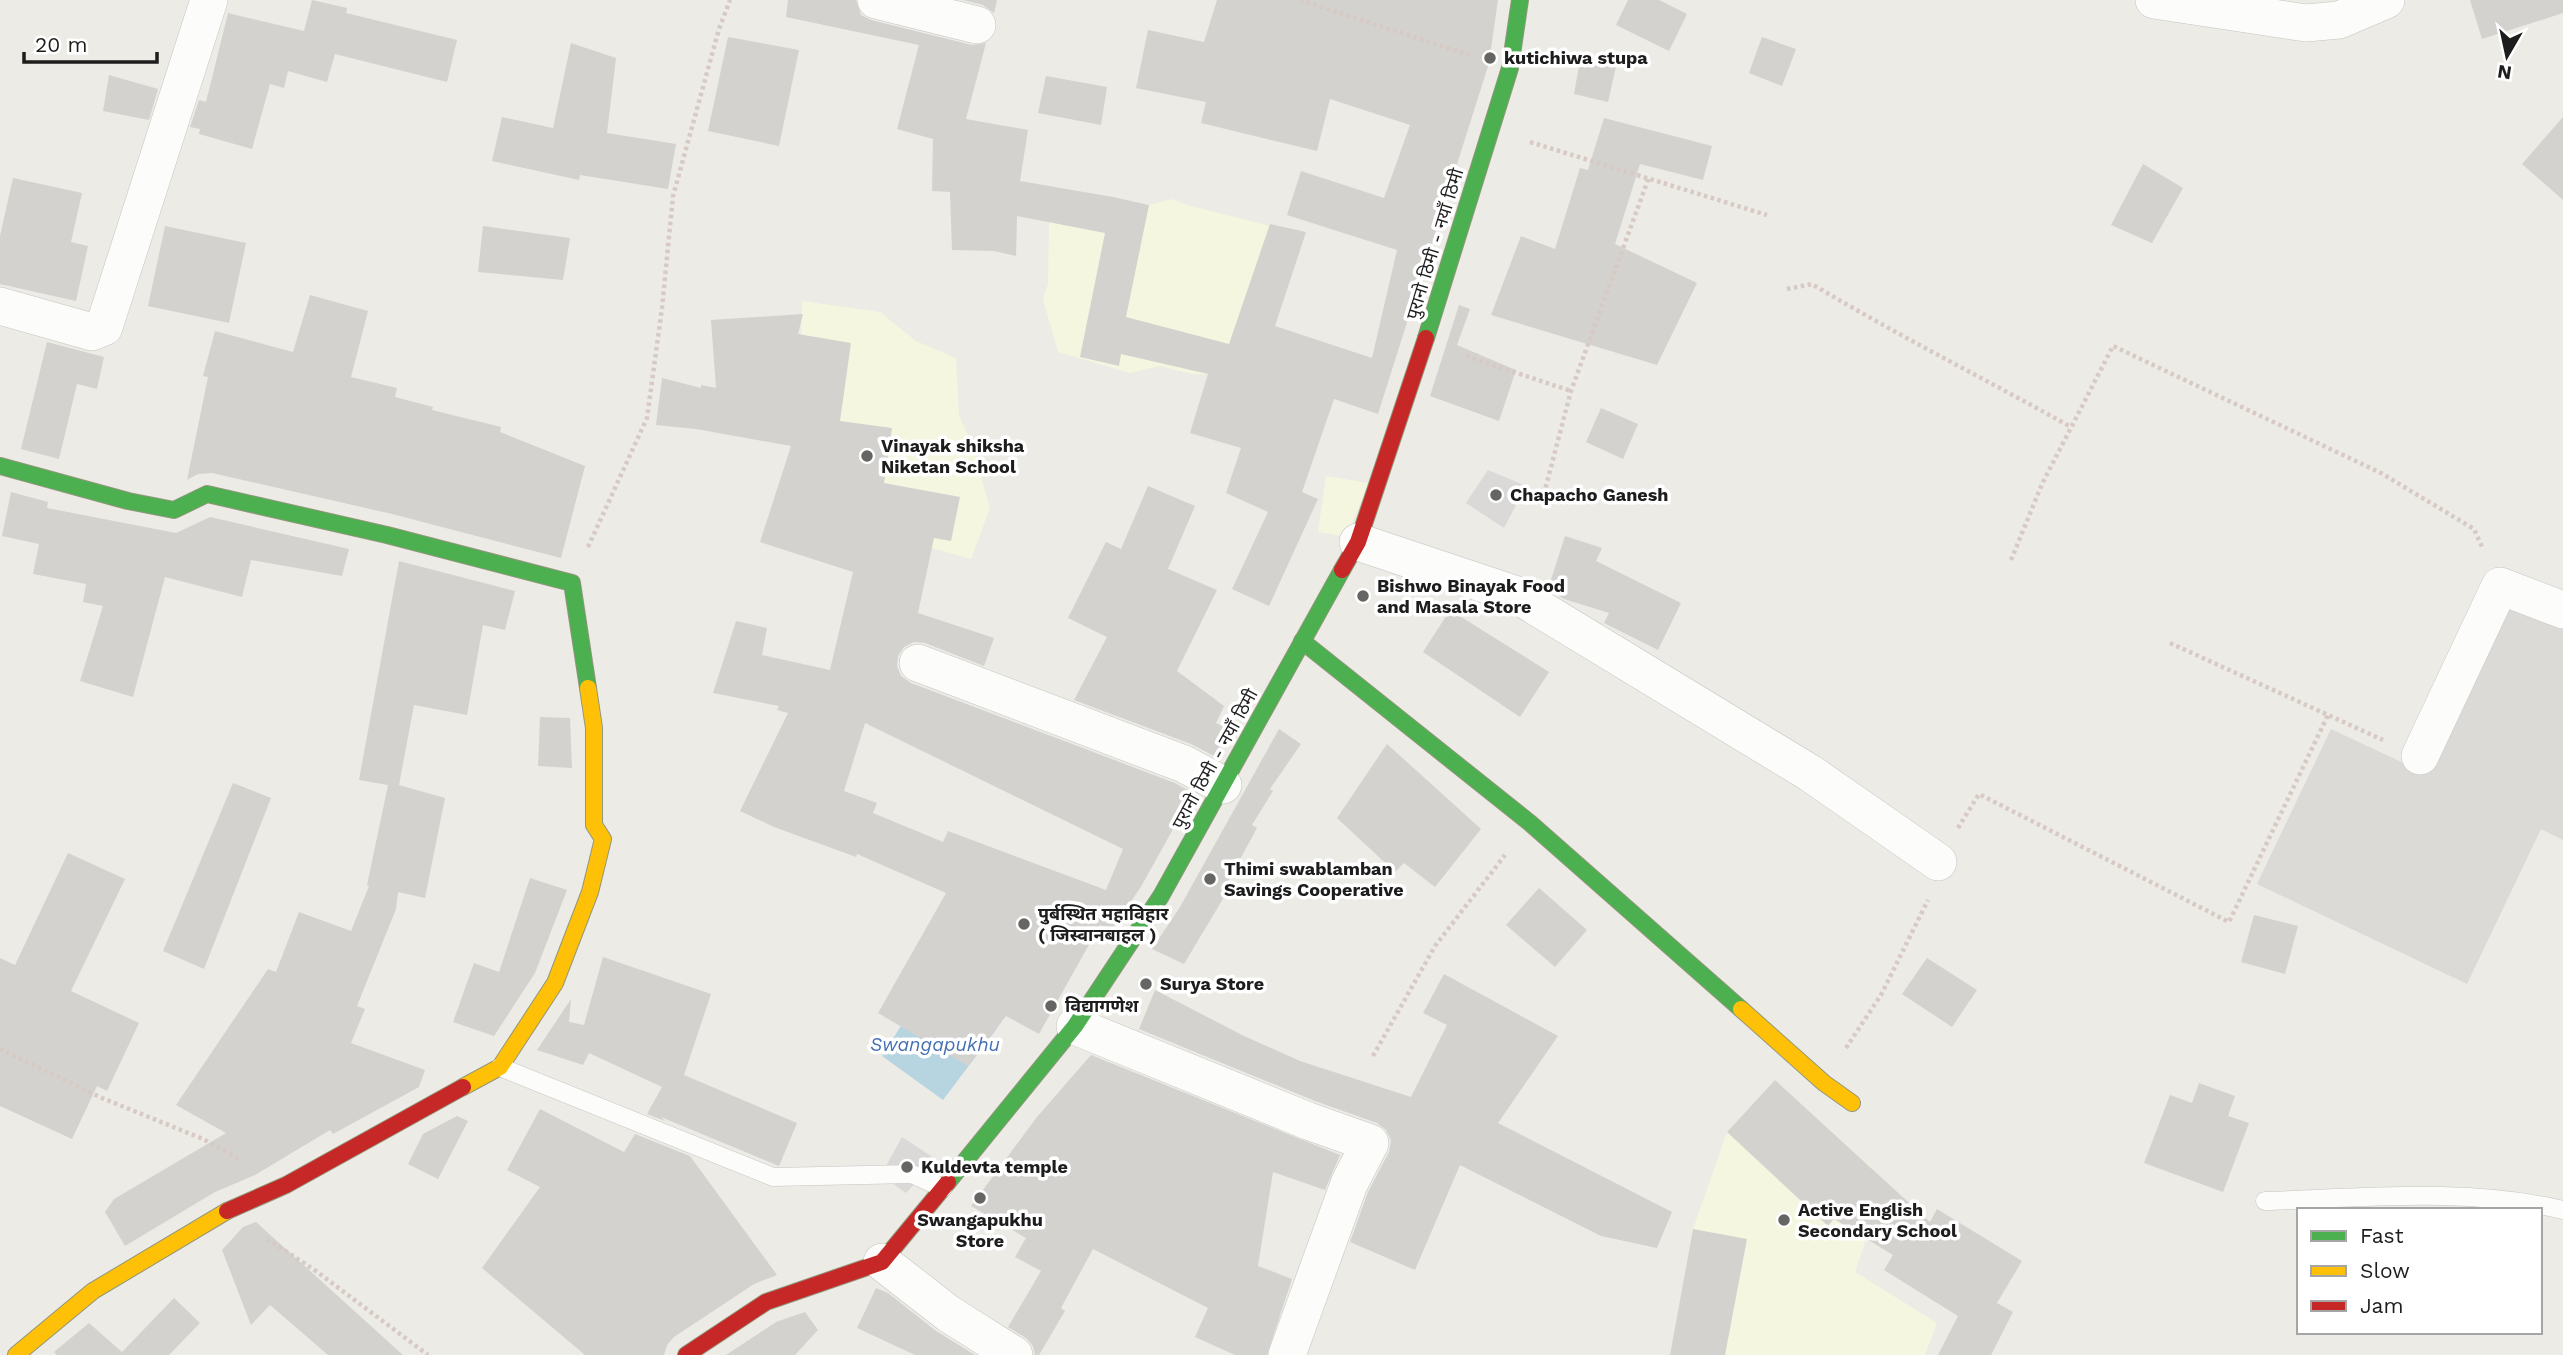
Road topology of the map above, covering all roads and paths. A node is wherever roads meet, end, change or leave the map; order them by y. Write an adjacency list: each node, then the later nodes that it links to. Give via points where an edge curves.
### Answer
1 (209, 0): 14 (street, via 104,327 92,332)
2 (730, 0): 22 (path, via 673,196 647,418)
3 (876, 0): 8 (street)
4 (1300, 0): 9 (path)
5 (1520, 0): 9 (street, पुरानो ठिमी - नयाँ ठिमी)
6 (2154, 0): 7 (street, via 2306,23 2339,20)
7 (2386, 0)
8 (977, 25)
9 (1510, 68): 10 (street, पुरानो ठिमी - नयाँ ठिमी)
10 (1490, 131): 11 (path); 15 (street, पुरानो ठिमी - नयाँ ठिमी)
11 (1649, 177): 12 (path); 16 (path)
12 (1767, 215)
13 (1787, 289): 17 (path, via 1812,284)
14 (0, 306)
15 (1424, 342): 16 (path); 20 (street, पुरानो ठिमी - नयाँ ठिमी)
16 (1571, 391): 19 (path)
17 (2071, 426): 21 (path); 23 (path, via 2113,346 2381,473 2474,529)
18 (0, 466): 22 (street, via 174,510 207,494)
19 (1542, 501)
20 (1358, 542): 25 (street, पुरानो ठिमी - नयाँ ठिमी); 32 (street, via 1517,596 1810,774)
21 (2011, 560)
22 (572, 583): 36 (street, via 594,728 594,825 603,839 590,892 555,983)
23 (2500, 586): 24 (street); 29 (street)
24 (2563, 610)
25 (1302, 641): 30 (street, पुरानो ठिमी - नयाँ ठिमी); 31 (street)
26 (2170, 643): 28 (path)
27 (918, 663): 30 (street, via 1184,764)
28 (2328, 715): 29 (path); 32 (path, via 2229,922 1979,793)
29 (2420, 756)
30 (1223, 785): 33 (street, पुरानो ठिमी - नयाँ ठिमी, via 1161,896)
31 (1530, 823): 35 (path, via 1435,946); 37 (street)
32 (1937, 862): 37 (path, via 1926,909 1881,995)
33 (1075, 1026): 40 (street, पुरानो ठिमी - नयाँ ठिमी); 49 (street, via 1370,1143 1349,1184)
34 (0, 1049): 39 (path, via 203,1139)
35 (1373, 1056)
36 (500, 1067): 39 (street); 40 (lane, via 773,1177 912,1174)
37 (1824, 1083): 38 (street)
38 (1852, 1103)
39 (286, 1185): 43 (street)
40 (943, 1188): 44 (street, पुरानो ठिमी - नयाँ ठिमी)
41 (2265, 1201): 42 (lane, via 2438,1195)
42 (2563, 1210)
43 (226, 1211): 45 (street, via 93,1292); 46 (path)
44 (882, 1262): 47 (street, via 766,1302); 48 (street, via 949,1314)
45 (17, 1355)
46 (428, 1355)
47 (686, 1355)
48 (1014, 1355)
49 (1287, 1355)

